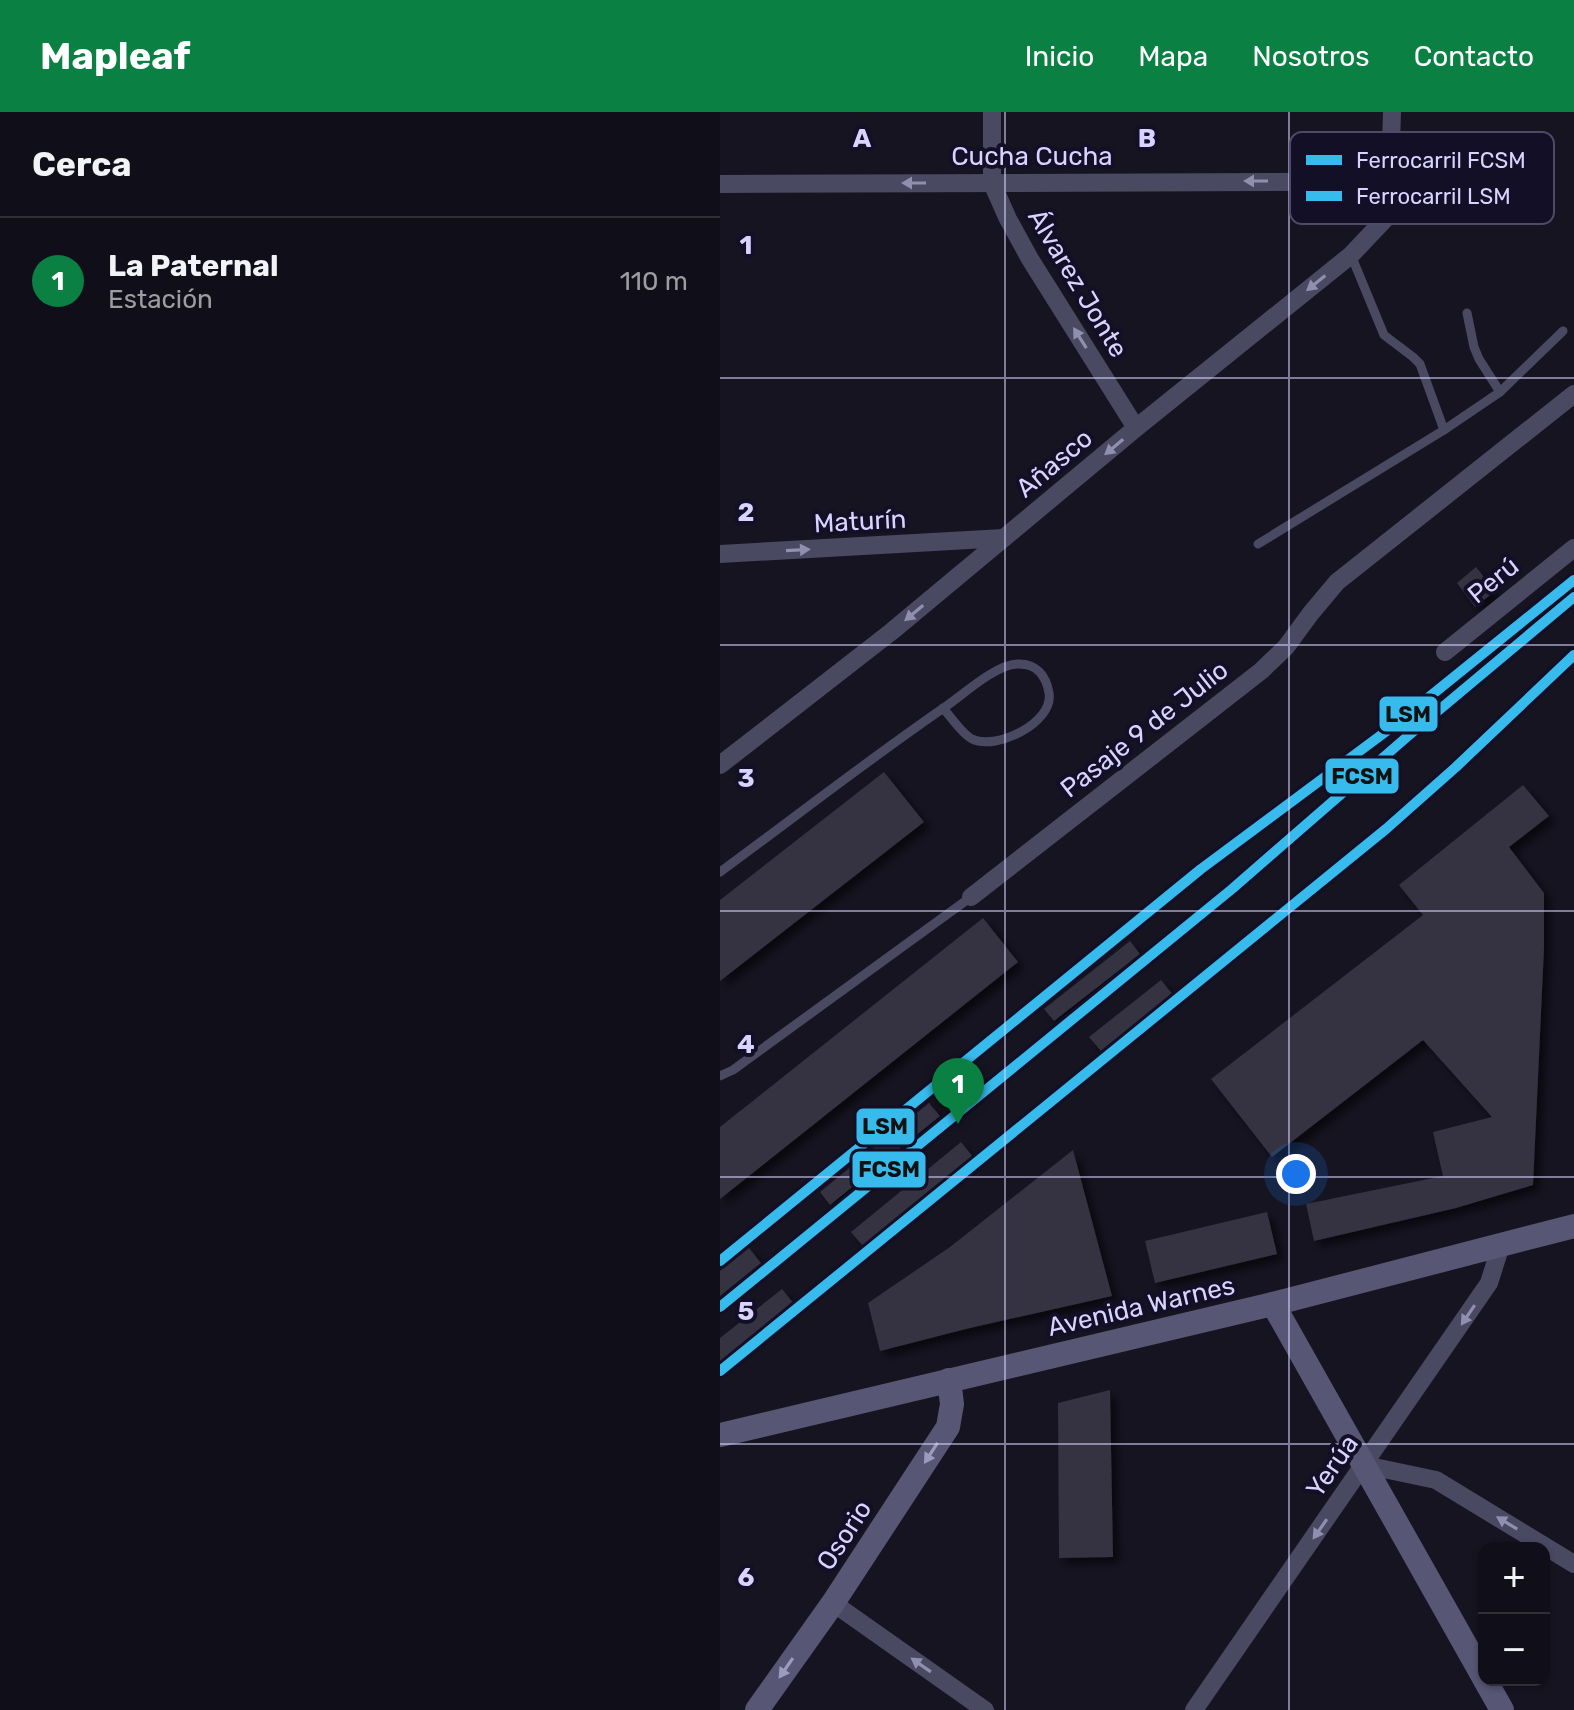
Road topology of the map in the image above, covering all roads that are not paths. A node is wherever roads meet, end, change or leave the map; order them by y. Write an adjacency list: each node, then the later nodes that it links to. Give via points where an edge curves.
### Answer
1 (992, 112): 5 (street, Álvarez Jonte)
2 (1392, 112): 3 (street, Añasco)
3 (1391, 132)
4 (1290, 181): 5 (street, Cucha Cucha, one-way to 5)
5 (992, 183): 6 (street, Cucha Cucha, one-way to 6); 13 (street, Álvarez Jonte, one-way to 5, via 1030,259)
6 (720, 184)
7 (1380, 224): 8 (street, Añasco)
8 (1351, 255): 13 (street, Añasco, one-way to 13); 14 (lane, via 1384,335 1420,364)
9 (1467, 313): 11 (lane, via 1479,359)
10 (1563, 331): 11 (lane)
11 (1500, 392): 14 (lane)
12 (1574, 394): 23 (street, Pasaje 9 de Julio, via 1337,582 1261,671)
13 (1136, 428): 15 (street, Añasco, one-way to 15)
14 (1444, 430): 16 (lane)
15 (1004, 538): 18 (street, Maturín, one-way to 15); 21 (street, Añasco, one-way to 21, via 891,632)
16 (1258, 544)
17 (1574, 548): 19 (street, Perú)
18 (720, 554)
19 (1445, 652)
20 (943, 708): 20 (lane, via 999,670 1017,664 1034,666 1043,674 1050,696 1046,712 1017,735 990,743 970,739); 22 (lane)
21 (724, 753)
22 (720, 872)
23 (971, 897): 24 (lane, Pasaje 9 de Julio)
24 (720, 1076)
25 (1574, 1226): 26 (main road, Avenida Warnes)
26 (1501, 1245): 27 (main road, Avenida Warnes); 30 (street, Yerúa, one-way to 30, via 1489,1283)
27 (1273, 1304): 28 (main road, Avenida Warnes); 30 (main road)
28 (949, 1380): 29 (main road, Avenida Warnes); 32 (main road, Osorio, one-way to 32, via 948,1427)
29 (720, 1435)
30 (1365, 1465): 31 (street, one-way to 30, via 1436,1480); 33 (main road); 37 (street, Yerúa, one-way to 37)
31 (1574, 1564)
32 (833, 1603): 35 (main road, Osorio, one-way to 35); 36 (street, one-way to 32)
33 (1478, 1668)
34 (1488, 1686): 38 (main road)
35 (757, 1710)
36 (985, 1710)
37 (1194, 1710)
38 (1502, 1710)

